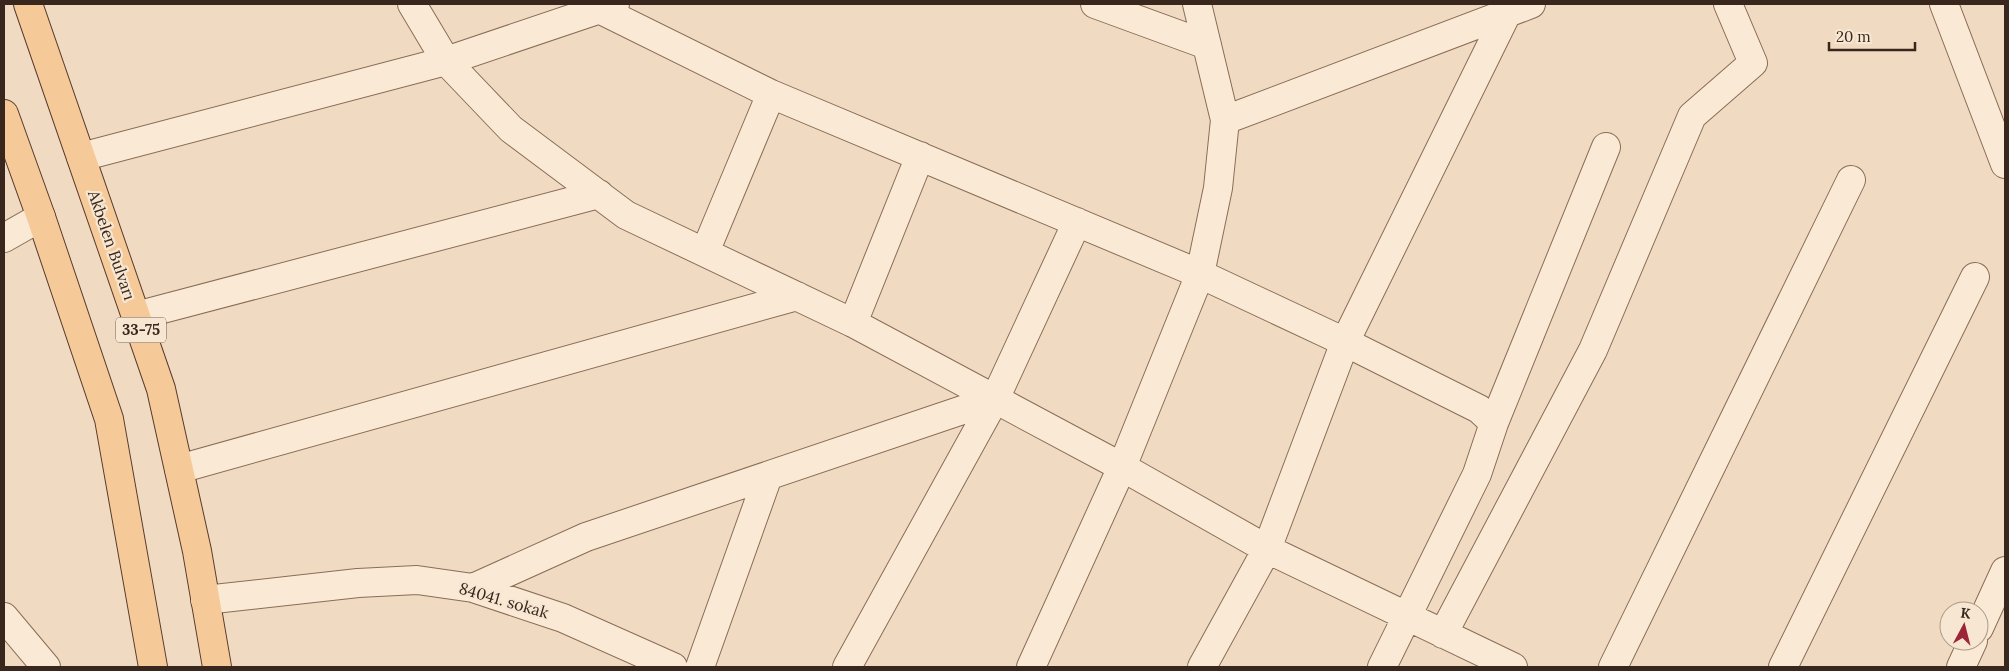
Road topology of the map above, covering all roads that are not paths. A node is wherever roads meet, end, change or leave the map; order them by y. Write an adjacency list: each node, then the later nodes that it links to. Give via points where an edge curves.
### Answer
1 (28, 4): 16 (main road, Akbelen Bulvarı / 33-75)
2 (412, 4): 10 (street)
3 (1095, 4): 9 (street)
4 (1197, 4): 9 (street)
5 (1728, 4): 42 (street, via 1753,63 1692,116 1593,350)
6 (1944, 4): 17 (street)
7 (607, 6): 10 (street); 11 (street)
8 (1519, 8): 13 (street); 29 (street)
9 (1207, 45): 13 (street)
10 (446, 62): 16 (street); 19 (street, via 511,129)
11 (771, 94): 15 (street); 23 (street)
12 (4, 114): 20 (main road)
13 (1226, 120): 24 (street, via 1218,188)
14 (1606, 147): 31 (street)
15 (920, 156): 21 (street); 28 (street)
16 (81, 157): 27 (main road, Akbelen Bulvarı / 33-75)
17 (2005, 164)
18 (1851, 180): 54 (street)
19 (599, 194): 23 (street, via 626,215); 27 (street)
20 (41, 217): 22 (street); 45 (main road, via 109,419)
21 (1077, 222): 24 (street); 30 (street)
22 (4, 238)
23 (705, 252): 26 (street)
24 (1200, 274): 29 (street); 32 (street)
25 (1975, 277): 55 (street)
26 (797, 296): 28 (street); 33 (street)
27 (136, 316): 33 (main road, Akbelen Bulvarı / 33-75, via 161,389)
28 (853, 323): 30 (street)
29 (1346, 342): 31 (street, via 1479,409); 35 (street)
30 (995, 399): 32 (street); 34 (street); 49 (street)
31 (1494, 423): 41 (street, via 1477,474)
32 (1122, 467): 35 (street); 50 (street)
33 (179, 470): 38 (main road, Akbelen Bulvarı / 33-75)
34 (768, 476): 37 (street, via 586,537); 48 (street)
35 (1267, 550): 41 (street); 51 (street)
36 (2005, 570): 39 (street)
37 (472, 588): 38 (street, 84041. sokak, via 417,580 358,583); 47 (street, 84041. sokak, via 562,618)
38 (205, 600): 46 (main road, Akbelen Bulvarı / 33-75)
39 (1989, 606)
40 (4, 617): 44 (street)
41 (1408, 617): 42 (street); 52 (street)
42 (1443, 634): 53 (street)
43 (1968, 651): 56 (street)
44 (46, 667)
45 (153, 667)
46 (217, 667)
47 (673, 667)
48 (700, 667)
49 (847, 667)
50 (1031, 667)
51 (1202, 667)
52 (1382, 667)
53 (1513, 667)
54 (1614, 667)
55 (1783, 667)
56 (1961, 667)

